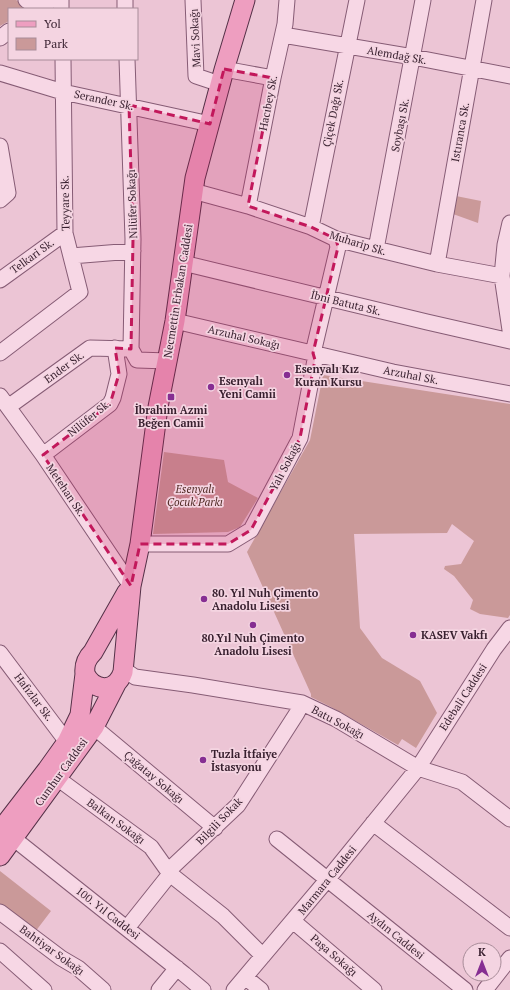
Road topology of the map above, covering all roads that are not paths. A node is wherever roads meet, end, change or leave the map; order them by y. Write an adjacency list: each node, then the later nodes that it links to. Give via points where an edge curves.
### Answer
1 (26, 0): 8 (street)
2 (193, 0): 18 (street, Mavi Sokağı, via 196,76)
3 (245, 0): 18 (main road, Necmettin Erbakan Caddesi)
4 (287, 0): 10 (street, Hacıbey Sk.)
5 (357, 0): 12 (street, Çiçek Dağı Sk.)
6 (423, 0): 13 (street, Soybaşı Sk.)
7 (484, 0): 16 (street, Istıranca Sk.)
8 (43, 6)
9 (8, 32): 11 (street)
10 (283, 35): 12 (street, Alemdağ Sk.); 20 (street, Hacıbey Sk.)
11 (0, 38)
12 (347, 46): 13 (street, Alemdağ Sk.); 29 (street, Çiçek Dağı Sk.)
13 (413, 57): 16 (street, Alemdağ Sk.); 32 (street, Soybaşı Sk.)
14 (63, 60): 21 (street, Teyyare Sk.)
15 (127, 60): 22 (street, Nilüfer Sokağı)
16 (471, 69): 19 (street, Alemdağ Sk.); 36 (street, Istıranca Sk.)
17 (0, 73): 21 (street, Serander Sk.)
18 (222, 76): 20 (street); 23 (main road, Necmettin Erbakan Caddesi)
19 (510, 76)
20 (273, 78): 27 (street, Hacıbey Sk.)
21 (63, 92): 22 (street, Serander Sk.); 30 (street, Teyyare Sk.)
22 (129, 105): 23 (street, Serander Sk.); 33 (street, Nilüfer Sokağı)
23 (210, 124): 25 (main road, Necmettin Erbakan Caddesi)
24 (0, 146): 26 (street, via 8,193)
25 (193, 191): 27 (street, Muharip Sk.); 35 (main road, Necmettin Erbakan Caddesi)
26 (0, 200)
27 (248, 206): 29 (street, Muharip Sk.)
28 (510, 223): 37 (street)
29 (310, 227): 31 (street, Muharip Sk.)
30 (65, 233): 34 (street, Teyyare Sk.); 38 (street, Telkari Sk.)
31 (336, 238): 32 (street, Muharip Sk.); 39 (street, Yalı Sokağı, via 338,247)
32 (376, 249): 36 (street, Muharip Sk.)
33 (133, 251): 34 (street); 44 (street, Nilüfer Sokağı)
34 (71, 256): 45 (street, Teyyare Sk., via 80,292)
35 (183, 263): 39 (street, İbni Batuta Sk.); 40 (main road, Necmettin Erbakan Caddesi)
36 (437, 264): 37 (street, Muharip Sk.)
37 (502, 276): 41 (street)
38 (0, 280)
39 (326, 298): 42 (street, İbni Batuta Sk.); 46 (street, Yalı Sokağı)
40 (175, 321): 46 (street, Arzuhal Sokağı); 47 (main road, Necmettin Erbakan Caddesi)
41 (510, 330)
42 (510, 341)
43 (115, 348): 44 (street, Ender Sk.); 49 (street, Ender Sk., via 90,348); 50 (street, Nilüfer Sk., via 119,374 110,404)
44 (131, 348): 47 (street, via 137,360)
45 (0, 353)
46 (313, 353): 48 (street, Arzuhal Sk., via 393,372); 51 (street, Yalı Sokağı, via 315,360 300,438 250,530 228,544)
47 (168, 361): 51 (main road, Necmettin Erbakan Caddesi, via 158,407)
48 (510, 394)
49 (4, 402): 50 (street, Metehan Sk.)
50 (43, 455): 52 (street, Metehan Sk.)
51 (140, 544): 52 (main road, Necmettin Erbakan Caddesi)
52 (131, 586): 54 (main road, Necmettin Erbakan Caddesi); 57 (main road, Necmettin Erbakan Caddesi)
53 (510, 628): 61 (street, Edebali Caddesi)
54 (93, 652): 56 (main road, Necmettin Erbakan Caddesi, via 85,662); 57 (main road, via 105,649 117,654 121,659)
55 (0, 653): 60 (street, Hafızlar Sk.)
56 (85, 674): 57 (main road, via 92,684 104,688); 60 (main road, Necmettin Erbakan Caddesi, via 80,715)
57 (123, 675): 58 (street, Batu Sokağı); 59 (main road, Cumhur Caddesi)
58 (302, 703): 61 (street, Batu Sokağı, via 336,719); 66 (street, Bilgili Sokak, via 238,805)
59 (94, 727): 62 (main road, Cumhur Caddesi); 66 (street, Çağatay Sokağı)
60 (67, 742): 65 (main road, Necmettin Erbakan Caddesi)
61 (418, 768): 63 (street, Batu Sokağı, via 462,782); 64 (street, Marmara Caddesi)
62 (57, 778): 65 (main road, Cumhur Caddesi); 69 (street, Balkan Sokağı, via 151,847)
63 (510, 818)
64 (373, 823): 70 (street, Marmara Caddesi); 74 (street)
65 (5, 826): 68 (main road, Cumhur Caddesi); 73 (street, 100. Yıl Caddesi)
66 (214, 828): 69 (street, Bilgili Sokak)
67 (277, 839): 70 (street, Aydın Caddesi)
68 (0, 856)
69 (169, 872): 73 (street, Bilgili Sokak); 76 (street, Balkan Sokağı, via 223,916)
70 (327, 880): 72 (street, Marmara Caddesi); 87 (street, Aydın Caddesi)
71 (0, 912): 81 (street, Bahtiyar Sokağı, via 78,968)
72 (293, 920): 76 (street, Marmara Caddesi); 86 (street, Paşa Sokağı)
73 (127, 928): 78 (street, 100. Yıl Caddesi)
74 (510, 928)
75 (0, 950): 80 (street)
76 (264, 956): 79 (street, Marmara Caddesi)
77 (510, 958): 88 (street)
78 (177, 968): 82 (street); 83 (street, 100. Yıl Caddesi)
79 (245, 977): 84 (street, Marmara Caddesi); 85 (street)
80 (44, 990)
81 (103, 990)
82 (159, 990)
83 (203, 990)
84 (234, 990)
85 (261, 990)
86 (374, 990)
87 (465, 990)
88 (485, 990)

